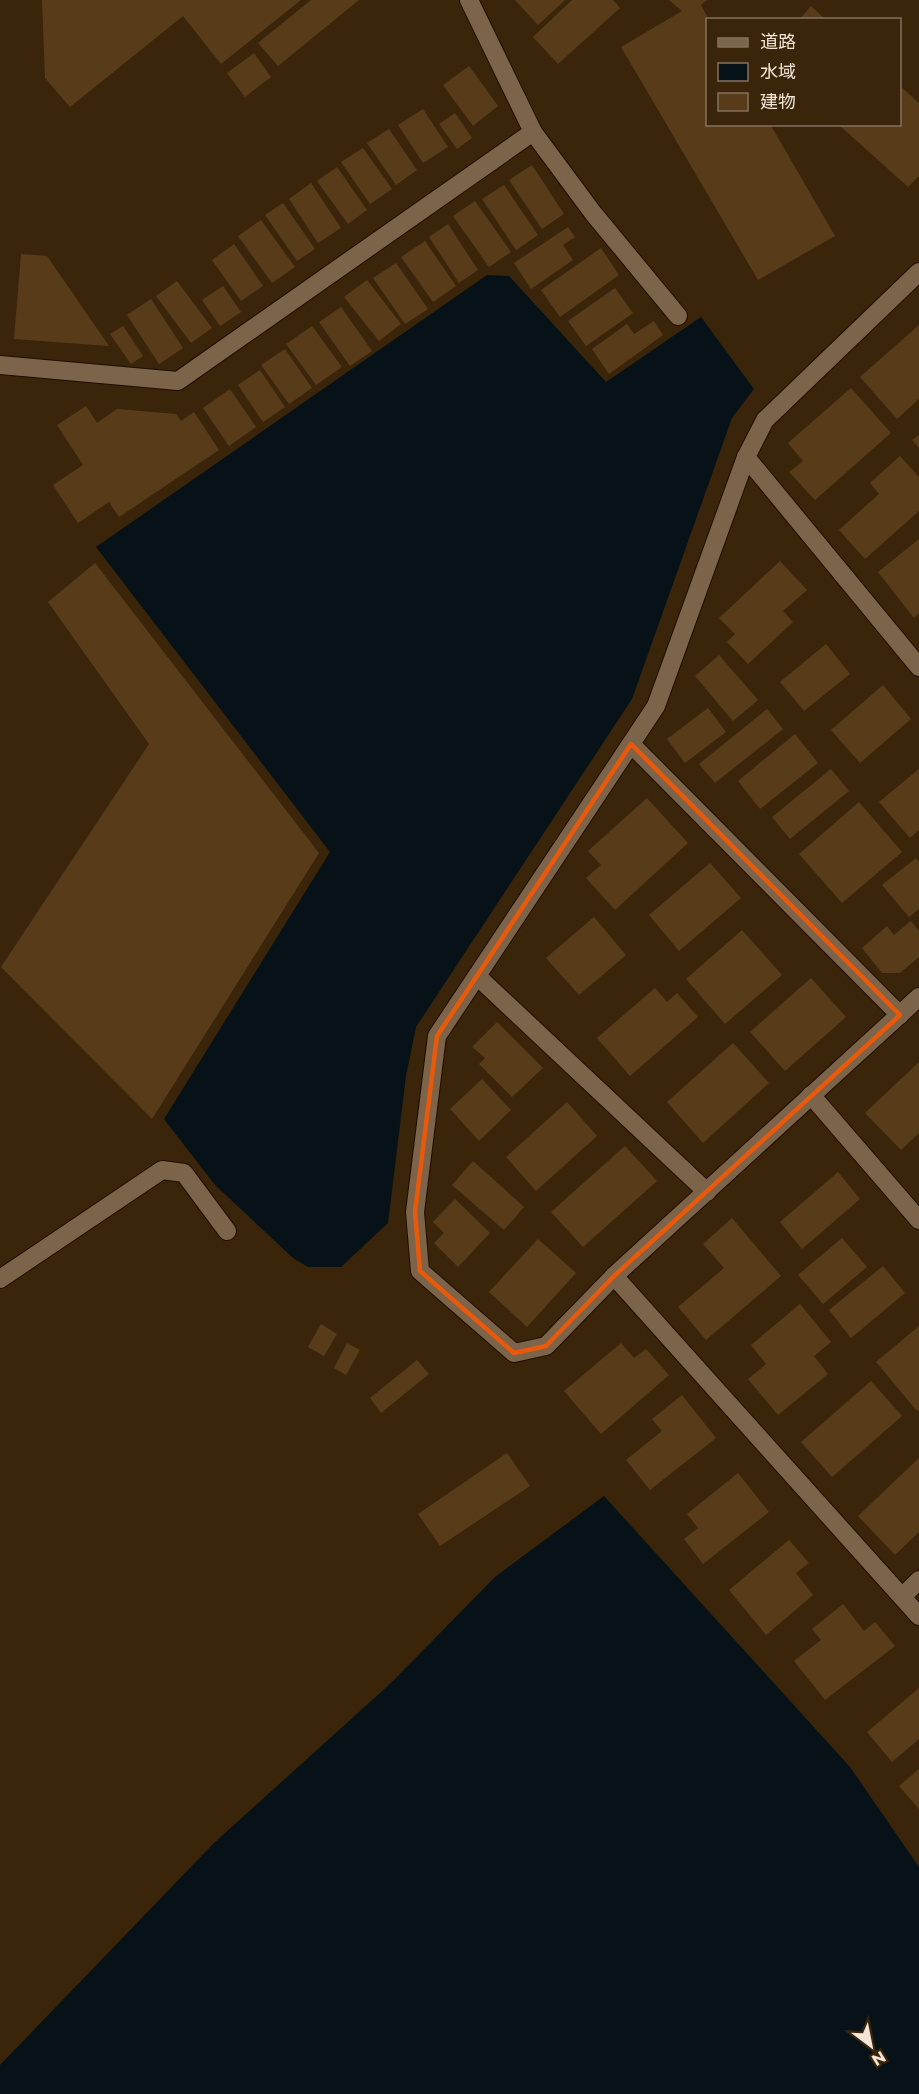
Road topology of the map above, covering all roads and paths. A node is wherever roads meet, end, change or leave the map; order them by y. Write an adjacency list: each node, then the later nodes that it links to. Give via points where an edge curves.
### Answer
1 (469, 0): 2 (street)
2 (533, 132): 4 (street, via 593,213); 5 (street, via 178,381)
3 (919, 272): 6 (street, via 765,420)
4 (678, 316)
5 (0, 365)
6 (746, 457): 7 (street); 8 (street, via 656,706)
7 (919, 667)
8 (631, 744): 9 (street); 11 (street)
9 (477, 976): 13 (street); 16 (street, via 437,1036 415,1212 420,1271 514,1353 546,1346)
10 (919, 997): 11 (street)
11 (900, 1015): 12 (street)
12 (811, 1095): 13 (street); 14 (street)
13 (706, 1192): 16 (street)
14 (919, 1220)
15 (227, 1231): 17 (street, via 183,1173 162,1170)
16 (614, 1276): 19 (street)
17 (0, 1279)
18 (919, 1580): 19 (street)
19 (903, 1596): 20 (street)
20 (919, 1616)

